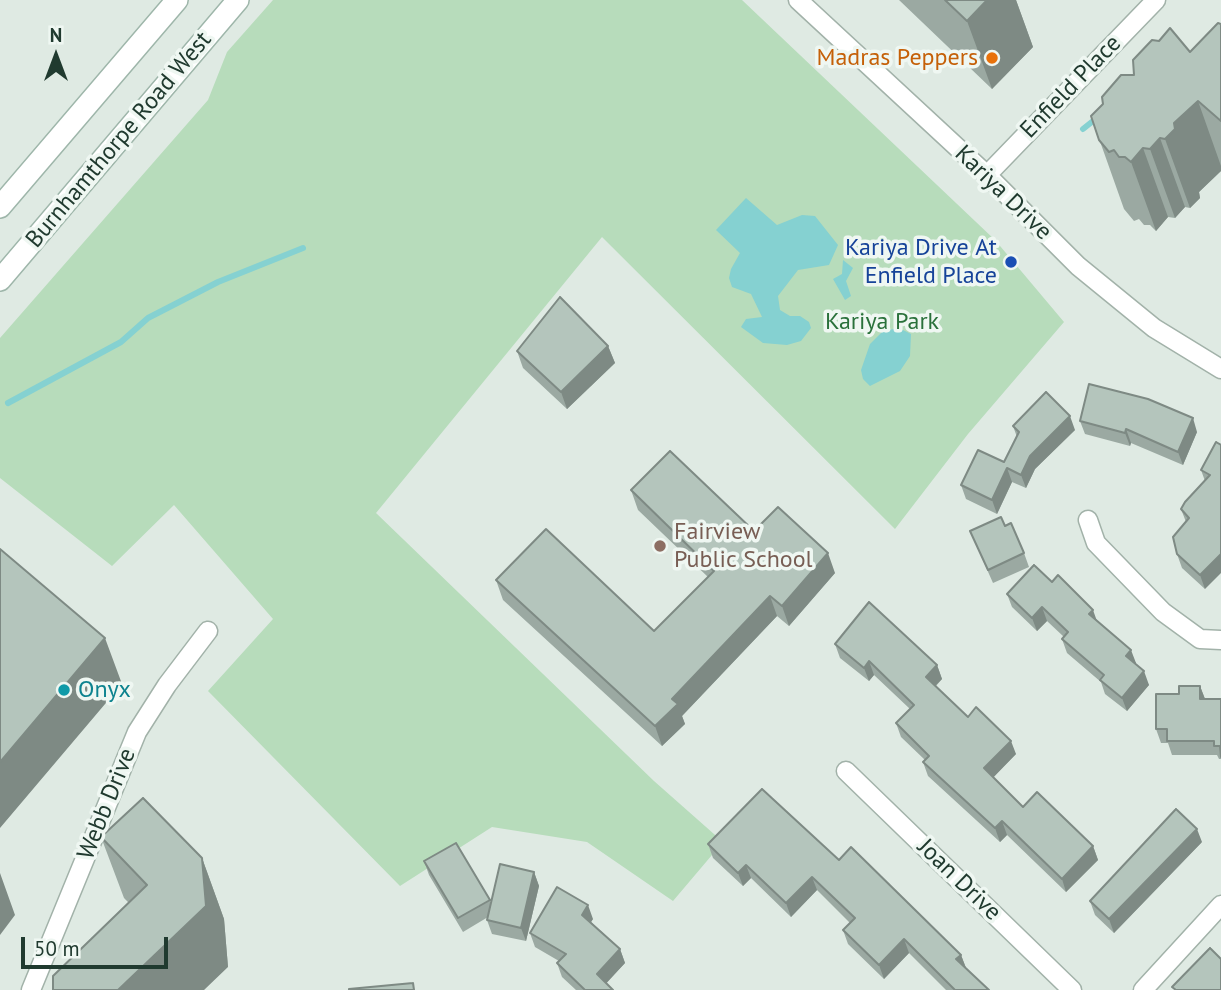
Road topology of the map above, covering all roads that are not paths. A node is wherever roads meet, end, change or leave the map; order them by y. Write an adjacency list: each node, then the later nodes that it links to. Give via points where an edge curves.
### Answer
1 (177, 0): 6 (main road, Burnhamthorpe Road West)
2 (237, 0): 7 (main road, Burnhamthorpe Road West)
3 (798, 0): 5 (street, Kariya Drive)
4 (1156, 0): 5 (street, Enfield Place)
5 (987, 175): 8 (street, Kariya Drive, via 1087,274 1154,328)
6 (0, 207)
7 (0, 280)
8 (1221, 369)
9 (1088, 520): 11 (street, via 1096,543 1163,612 1200,639)
10 (208, 631): 14 (street, Webb Drive, via 137,732)
11 (1221, 640)
12 (846, 771): 15 (street, Joan Drive)
13 (1221, 905): 16 (street)
14 (31, 990)
15 (1072, 990)
16 (1143, 990)

